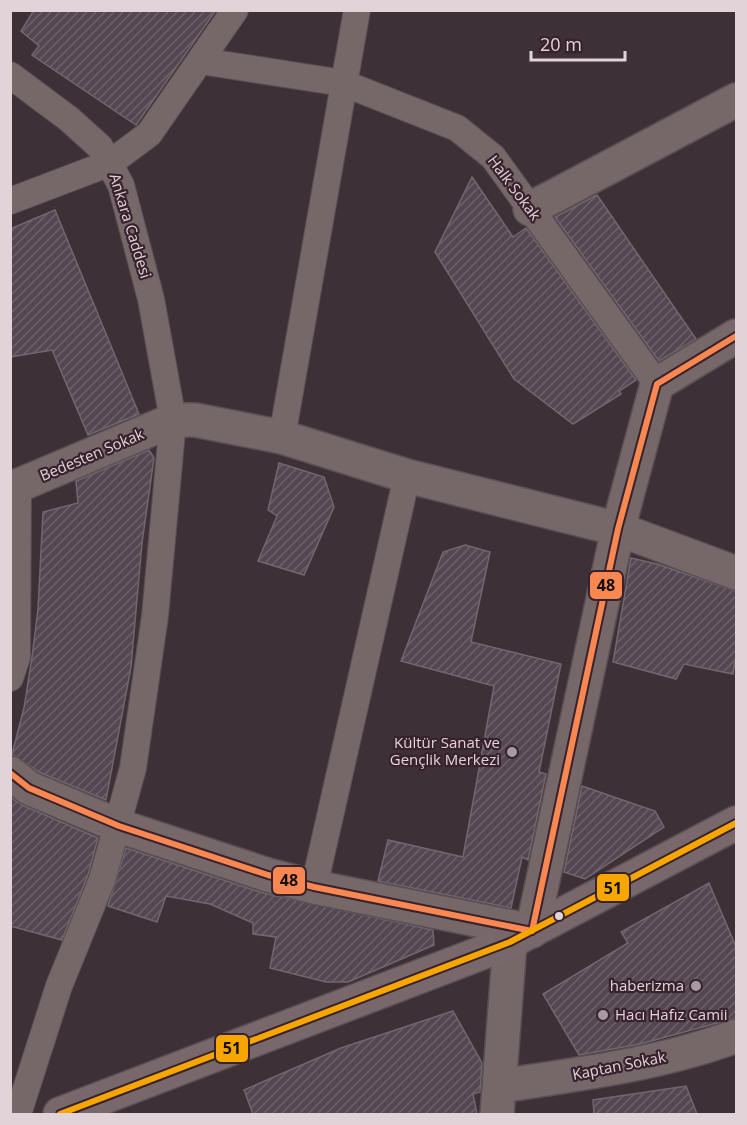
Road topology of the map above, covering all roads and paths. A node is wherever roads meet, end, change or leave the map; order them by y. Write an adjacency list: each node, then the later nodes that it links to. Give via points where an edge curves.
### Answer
1 (235, 10): 3 (street)
2 (357, 10): 5 (street)
3 (201, 61): 5 (street, Halk Sokak); 7 (street, via 149,134)
4 (10, 75): 7 (street, Ankara Caddesi, via 69,118 100,147)
5 (343, 83): 9 (street, Halk Sokak, via 458,128 493,157); 13 (street)
6 (736, 100): 9 (street)
7 (110, 164): 8 (street); 12 (street, Ankara Caddesi, via 121,185 151,299)
8 (10, 201)
9 (530, 209): 11 (street, Halk Sokak)
10 (736, 336): 11 (street)
11 (657, 384): 16 (street)
12 (173, 420): 13 (street, via 195,420); 15 (street, Bedesten Sokak); 21 (street, Ankara Caddesi, via 155,616 133,768)
13 (282, 438): 14 (street)
14 (407, 476): 16 (street); 22 (street)
15 (14, 488): 18 (street, via 17,657)
16 (618, 529): 17 (street); 23 (street)
17 (736, 573)
18 (10, 678)
19 (10, 773): 21 (street, via 29,788)
20 (736, 823): 23 (main road)
21 (119, 826): 22 (street); 26 (street, Ankara Caddesi, via 84,931 59,986)
22 (314, 887): 23 (street)
23 (521, 936): 25 (street); 27 (main road)
24 (736, 1036): 25 (street, Kaptan Sokak, via 711,1046)
25 (498, 1100)
26 (18, 1114)
27 (60, 1114)

